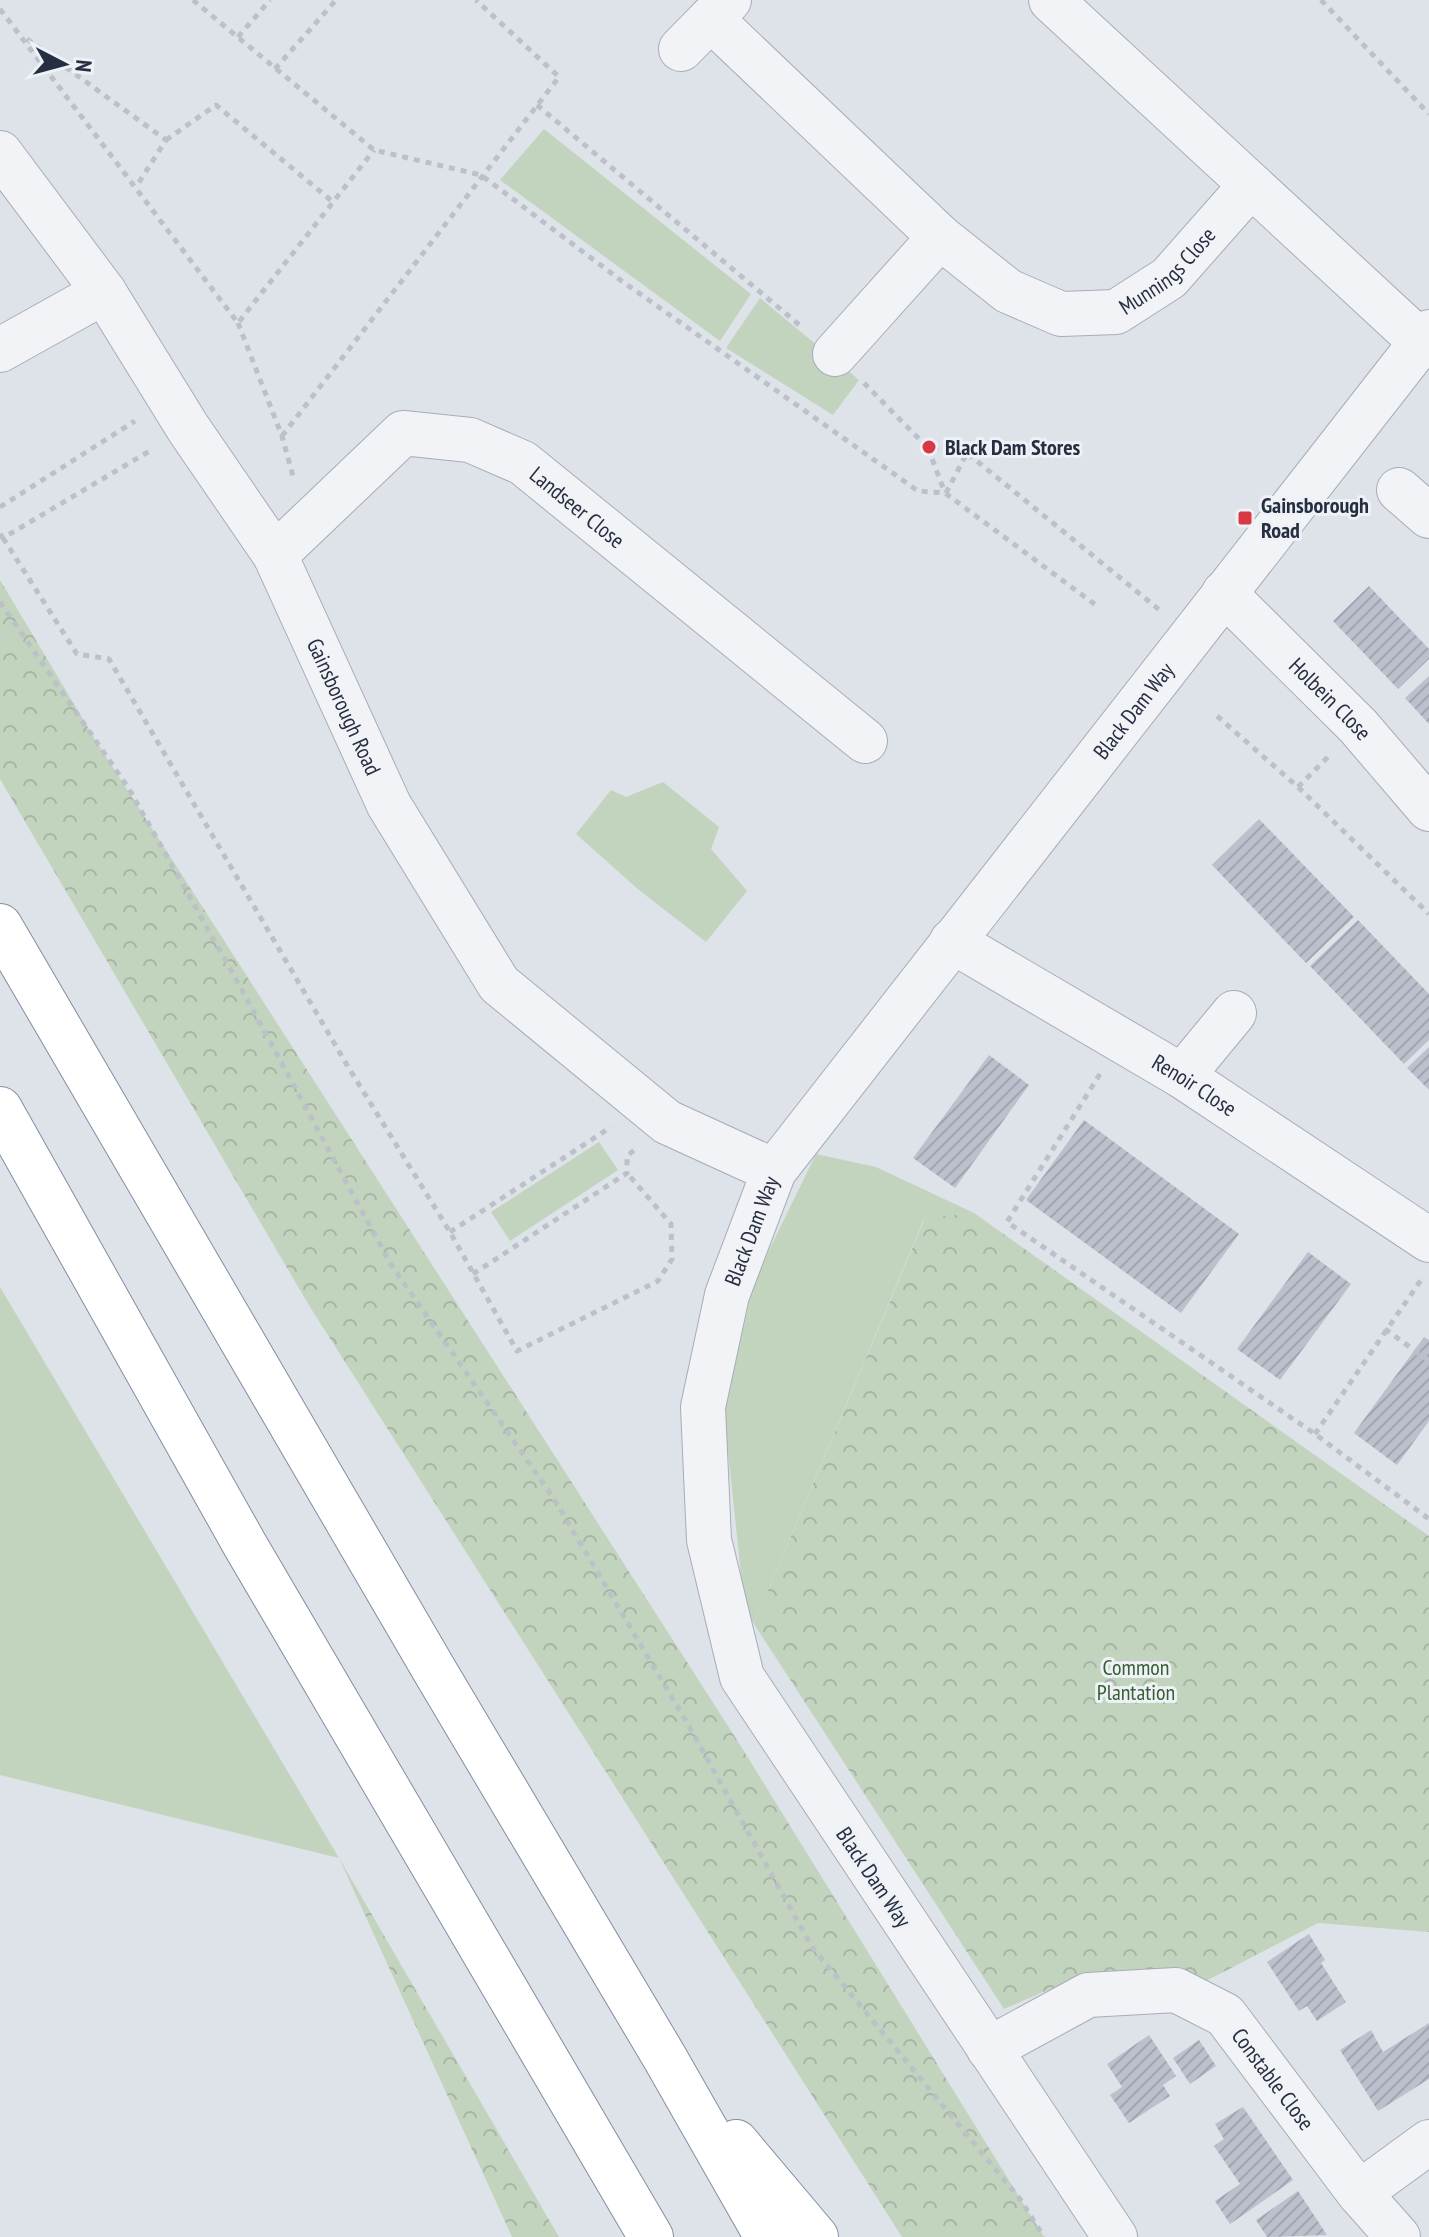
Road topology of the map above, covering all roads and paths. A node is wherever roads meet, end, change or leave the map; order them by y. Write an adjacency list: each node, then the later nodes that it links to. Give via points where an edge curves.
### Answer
1 (193, 0): 10 (path)
2 (270, 0): 10 (path)
3 (336, 0): 12 (path)
4 (476, 0): 13 (path, via 559,77)
5 (1051, 0): 19 (street)
6 (1321, 0): 14 (path)
7 (0, 9): 9 (path)
8 (720, 9): 11 (street, Munnings Close); 22 (street, Munnings Close)
9 (20, 33): 15 (path); 20 (path)
10 (238, 37): 12 (path)
11 (681, 49)
12 (275, 69): 16 (path)
13 (537, 105): 18 (path); 27 (path)
14 (1429, 114)
15 (166, 140): 20 (path); 21 (path, via 216,105)
16 (374, 150): 18 (path); 21 (path)
17 (0, 153): 23 (street, Gainsborough Road)
18 (481, 175): 29 (path); 32 (path, via 918,491)
19 (1251, 185): 22 (street, Munnings Close, via 1169,278 1116,312 1061,314 1008,291); 25 (street)
20 (136, 187): 24 (path)
21 (333, 202): 24 (path)
22 (940, 237): 27 (street)
23 (104, 292): 26 (street); 28 (street, Gainsborough Road)
24 (238, 323): 29 (path)
25 (1425, 337): 37 (street, Black Dam Way)
26 (0, 350)
27 (835, 354): 30 (path)
28 (179, 414): 33 (path); 35 (path); 36 (street, Gainsborough Road)
29 (282, 436): 34 (path)
30 (928, 448): 31 (path); 32 (path)
31 (967, 453): 32 (path); 40 (path)
32 (945, 493): 39 (path)
33 (0, 507)
34 (306, 525): 36 (street, Landseer Close); 42 (street, Landseer Close, via 403,433 470,440 523,463)
35 (1, 536): 54 (path, via 77,654 109,659)
36 (275, 555): 51 (street, Gainsborough Road, via 389,805 499,984)
37 (1224, 593): 40 (street, Black Dam Way); 43 (street, Holbein Close, via 1358,726)
38 (0, 602): 71 (path, via 129,789 390,1263 554,1499 812,1947 1020,2199)
39 (1097, 606)
40 (1193, 638): 46 (street, Black Dam Way)
41 (1217, 716): 44 (path)
42 (865, 741)
43 (1429, 809)
44 (1429, 914)
45 (0, 926): 63 (highway)
46 (952, 941): 48 (street, Renoir Close); 52 (street, Black Dam Way)
47 (1234, 1013): 49 (street)
48 (1122, 1039): 49 (street, Renoir Close); 60 (path, via 1007,1222)
49 (1182, 1076): 55 (street, Renoir Close)
50 (0, 1109): 64 (highway, via 245,1545)
51 (656, 1113): 52 (street, Gainsborough Road); 53 (path, via 627,1156); 54 (path)
52 (774, 1171): 62 (street, Black Dam Way, via 727,1295 703,1407 709,1540 742,1677)
53 (627, 1173): 57 (path); 57 (path, via 671,1224 672,1259 658,1281 517,1351)
54 (450, 1232): 57 (path)
55 (1429, 1240)
56 (1429, 1269): 58 (path)
57 (473, 1274)
58 (1385, 1329): 59 (path); 60 (path)
59 (1429, 1361)
60 (1315, 1434): 61 (path)
61 (1429, 1518)
62 (989, 2049): 66 (street, Constable Close, via 1088,1995 1176,1990 1225,2015); 72 (street, Black Dam Way)
63 (665, 2058): 69 (highway); 70 (highway)
64 (582, 2123): 67 (highway); 68 (highway)
65 (1429, 2142): 66 (street)
66 (1359, 2193): 73 (street, Constable Close)
67 (633, 2237)
68 (651, 2237)
69 (767, 2237)
70 (816, 2237)
71 (1044, 2237)
72 (1115, 2237)
73 (1398, 2237)

